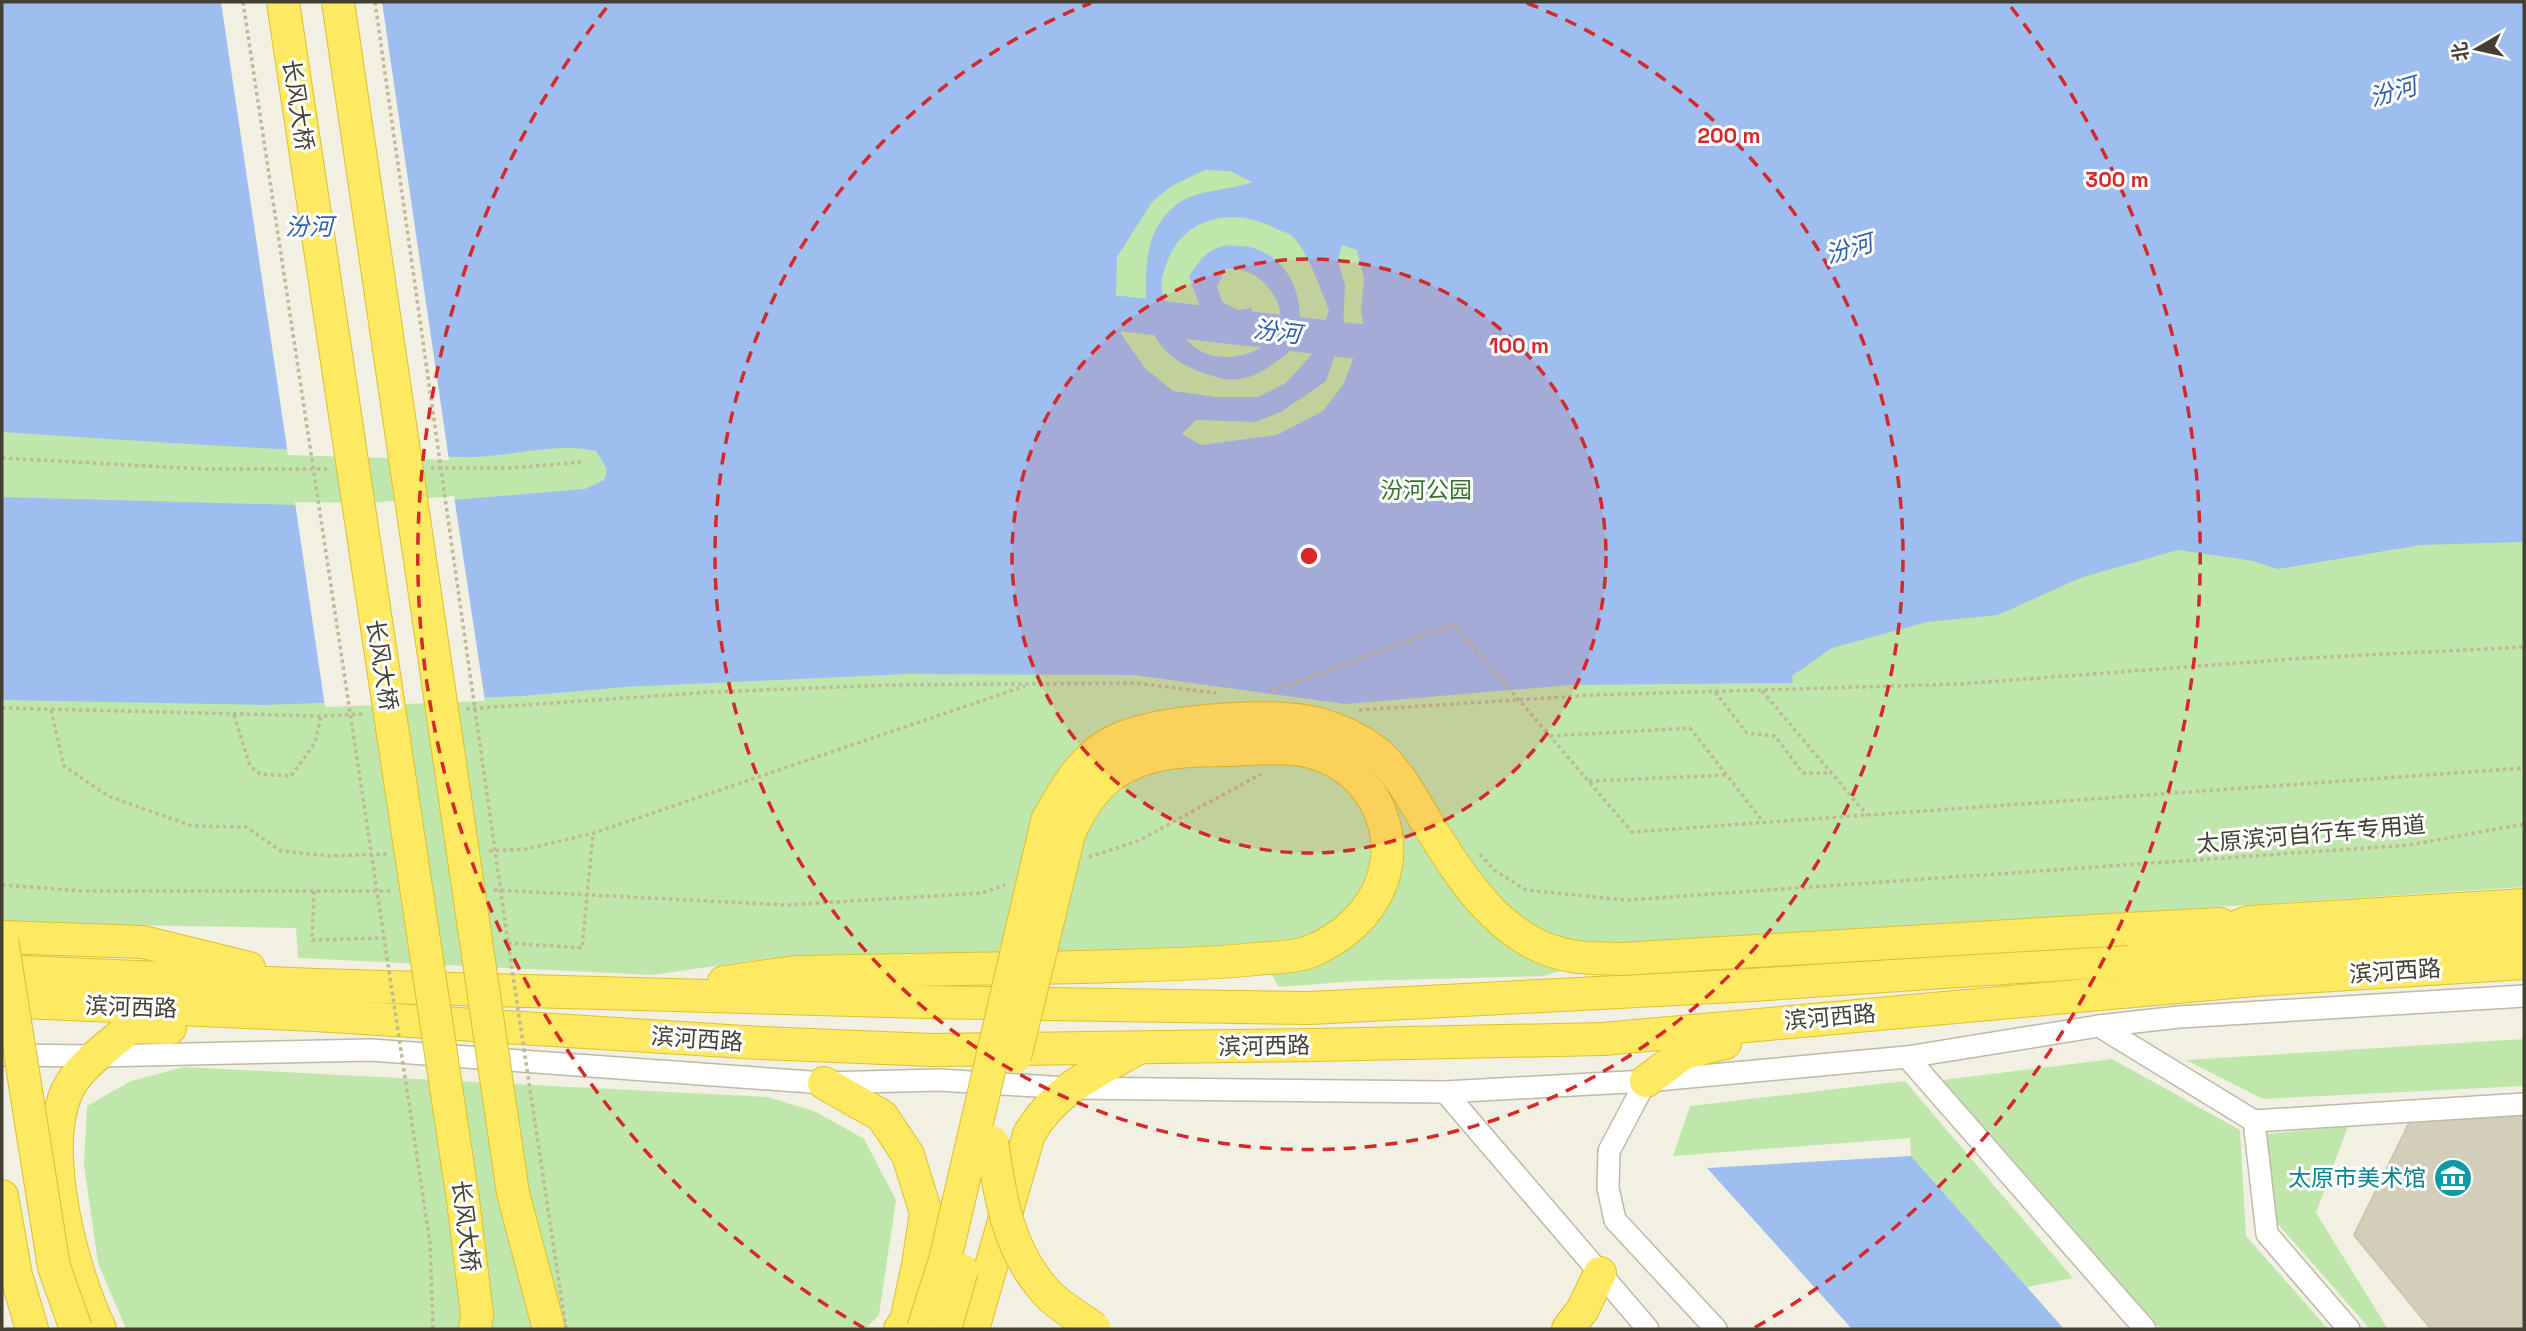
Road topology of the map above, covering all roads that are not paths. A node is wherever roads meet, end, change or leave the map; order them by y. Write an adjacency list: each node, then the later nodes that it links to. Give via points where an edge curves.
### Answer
1 (283, 2): 32 (highway, 长风大桥, bridge)
2 (338, 2): 30 (highway, bridge)
3 (2524, 905): 4 (highway)
4 (2249, 922): 7 (highway, bridge); 8 (highway)
5 (2524, 933): 8 (highway, 滨河西路)
6 (2, 939): 14 (highway, via 143,942); 36 (highway, bridge, via 54,1267)
7 (1948, 939): 10 (highway); 43 (highway, bridge, via 1621,959 1577,957 1525,939 1497,918 1456,870 1403,784 1379,755 1357,738 1318,723 1246,719 1152,728 1118,739 1089,758 1068,782 1047,821 945,1260)
8 (2159, 957): 10 (highway, 滨河西路)
9 (2524, 963): 16 (highway, 滨河西路, via 2255,980)
10 (2056, 964): 12 (highway, 滨河西路, via 1310,1008)
11 (2, 971): 14 (highway, 滨河西路)
12 (635, 994): 14 (highway, 滨河西路); 29 (highway, bridge, via 796,972 1082,967 1238,961 1306,953 1353,925 1376,898 1389,844 1382,811 1366,786 1344,767 1317,754 1283,749 1189,750 1134,762 1095,790 1069,834)
13 (2524, 996): 18 (street)
14 (315, 1000): 15 (highway, 滨河西路); 19 (highway, 滨河西路, via 866,1048); 21 (highway, via 187,1028 130,1027)
15 (2, 1001)
16 (1834, 1017): 19 (highway, 滨河西路, via 1603,1039); 23 (highway, via 1684,1052)
17 (2, 1026): 35 (highway, via 41,1270)
18 (2099, 1026): 22 (street); 28 (street)
19 (1140, 1047): 25 (highway)
20 (2, 1055): 21 (street)
21 (98, 1056): 24 (street, via 371,1050); 37 (highway, via 80,1069 67,1090 58,1117 58,1161 69,1244 82,1292)
22 (1907, 1057): 23 (street); 50 (street)
23 (1646, 1081): 26 (street); 49 (street, via 1609,1152 1608,1188 1615,1220)
24 (824, 1083): 25 (street, via 939,1080); 42 (highway, via 882,1116 908,1155 926,1213 918,1265)
25 (1068, 1088): 26 (street); 45 (highway, via 1044,1110 1030,1134)
26 (1445, 1092): 33 (street)
27 (2524, 1104): 28 (street)
28 (2254, 1121): 51 (street, via 2267,1234)
29 (992, 1142): 44 (highway, bridge); 46 (highway, bridge, via 999,1198 1019,1255 1048,1295)
30 (513, 1193): 40 (highway); 41 (highway)
31 (2, 1195): 34 (highway, via 16,1275)
32 (463, 1200): 38 (highway); 39 (highway, 长风大桥)
33 (1600, 1273): 47 (highway); 48 (street)
34 (32, 1329)
35 (61, 1329)
36 (76, 1329)
37 (100, 1329)
38 (460, 1329)
39 (475, 1329)
40 (526, 1329)
41 (549, 1329)
42 (900, 1329)
43 (923, 1329)
44 (945, 1329)
45 (973, 1329)
46 (1096, 1329)
47 (1568, 1329)
48 (1648, 1329)
49 (1716, 1329)
50 (2145, 1329)
51 (2349, 1329)

